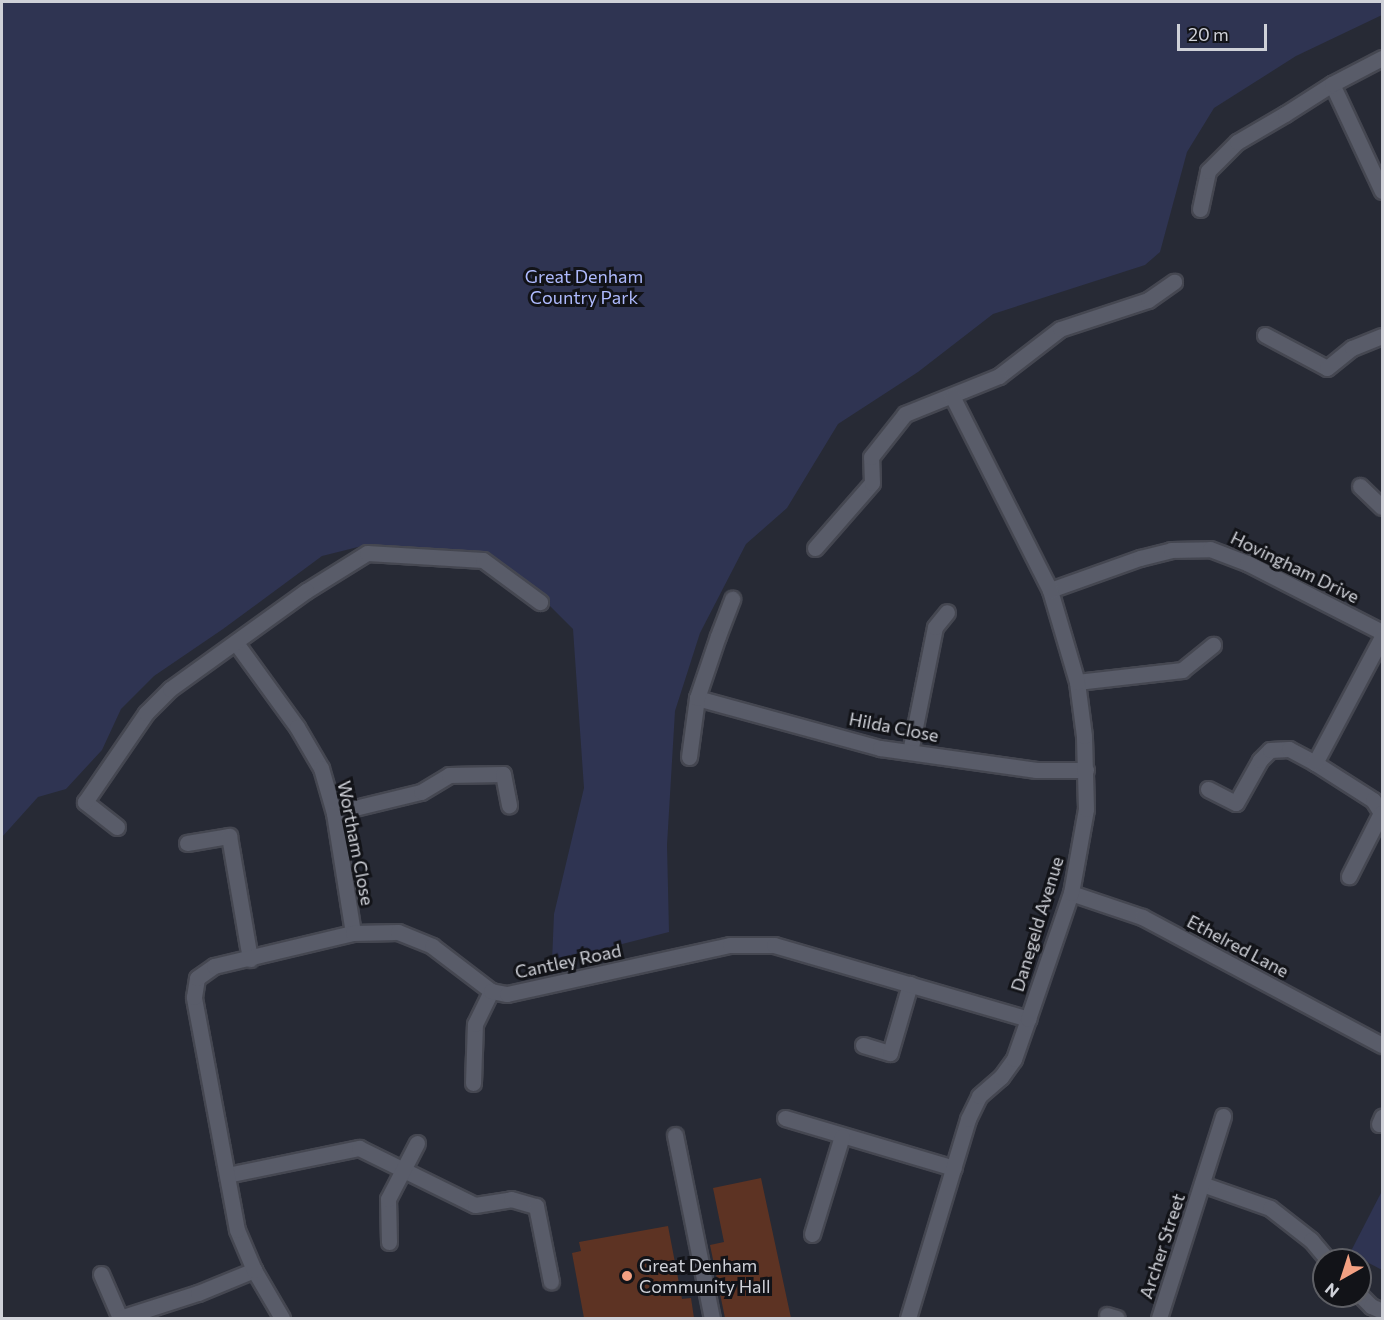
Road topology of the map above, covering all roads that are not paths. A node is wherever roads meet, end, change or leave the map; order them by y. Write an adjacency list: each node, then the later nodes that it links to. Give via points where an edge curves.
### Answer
1 (1383, 58): 2 (street)
2 (1332, 84): 3 (street); 4 (street, via 1237,142 1208,171)
3 (1383, 191)
4 (1200, 208)
5 (1174, 282): 8 (street, via 1148,300 1060,329 999,376)
6 (1265, 335): 7 (street, via 1327,368 1352,348)
7 (1383, 336)
8 (952, 396): 11 (street, via 904,414 870,458 872,483); 12 (street, Danegeld Avenue)
9 (1360, 486): 10 (street)
10 (1383, 507)
11 (815, 548)
12 (1050, 590): 16 (street, Hovingham Drive, via 1150,555 1210,549 1247,562); 20 (street, Danegeld Avenue)
13 (732, 599): 21 (street)
14 (540, 602): 18 (street, via 483,560 367,553 306,591)
15 (947, 612): 22 (street, via 935,627)
16 (1383, 632)
17 (1383, 637): 24 (street)
18 (236, 643): 28 (street, Wortham Close, via 315,757); 29 (street, via 170,689 146,713 85,802)
19 (1213, 645): 20 (street, via 1182,670)
20 (1077, 682): 25 (street, Danegeld Avenue)
21 (697, 698): 22 (street, Hilda Close, via 880,748); 23 (street)
22 (910, 752): 25 (street, Hilda Close, via 1036,770)
23 (689, 757)
24 (1316, 764): 26 (street, via 1289,749 1270,750 1260,760 1236,803); 31 (street, via 1373,800 1382,813)
25 (1086, 770): 32 (street, Danegeld Avenue, via 1081,844)
26 (1208, 789)
27 (509, 805): 28 (street, via 503,774 449,775 421,792)
28 (334, 813): 33 (street, Wortham Close)
29 (117, 827)
30 (187, 843): 34 (street, via 229,836)
31 (1349, 876)
32 (1071, 893): 37 (street, Danegeld Avenue); 39 (street, Ethelred Lane, via 1142,917)
33 (353, 933): 34 (street); 36 (street, via 398,932 432,946)
34 (250, 959): 48 (street, via 214,966 197,978 194,997)
35 (910, 984): 36 (street, Cantley Road, via 774,945 730,945 507,994); 37 (street, Cantley Road); 38 (street, via 890,1053)
36 (491, 991): 40 (street, via 476,1024)
37 (1028, 1019): 46 (street, Danegeld Avenue, via 1014,1059 979,1096)
38 (863, 1045)
39 (1383, 1045)
40 (473, 1083)
41 (1223, 1116): 49 (street, Archer Street)
42 (785, 1118): 44 (street)
43 (675, 1135): 57 (street)
44 (842, 1136): 46 (street, via 860,1138); 50 (street)
45 (417, 1143): 47 (street)
46 (954, 1168): 58 (street, Danegeld Avenue)
47 (403, 1169): 48 (street, via 359,1148); 51 (street, via 388,1199); 55 (street, via 475,1205 511,1199 536,1206)
48 (227, 1175): 53 (street, via 237,1230)
49 (1202, 1184): 52 (street, Archer Street, via 1270,1208); 59 (street, Archer Street)
50 (812, 1234)
51 (389, 1242)
52 (1318, 1248)
53 (254, 1270): 54 (street, via 120,1318); 56 (street)
54 (101, 1274)
55 (551, 1282)
56 (282, 1318)
57 (712, 1318)
58 (908, 1318)
59 (1159, 1318)

